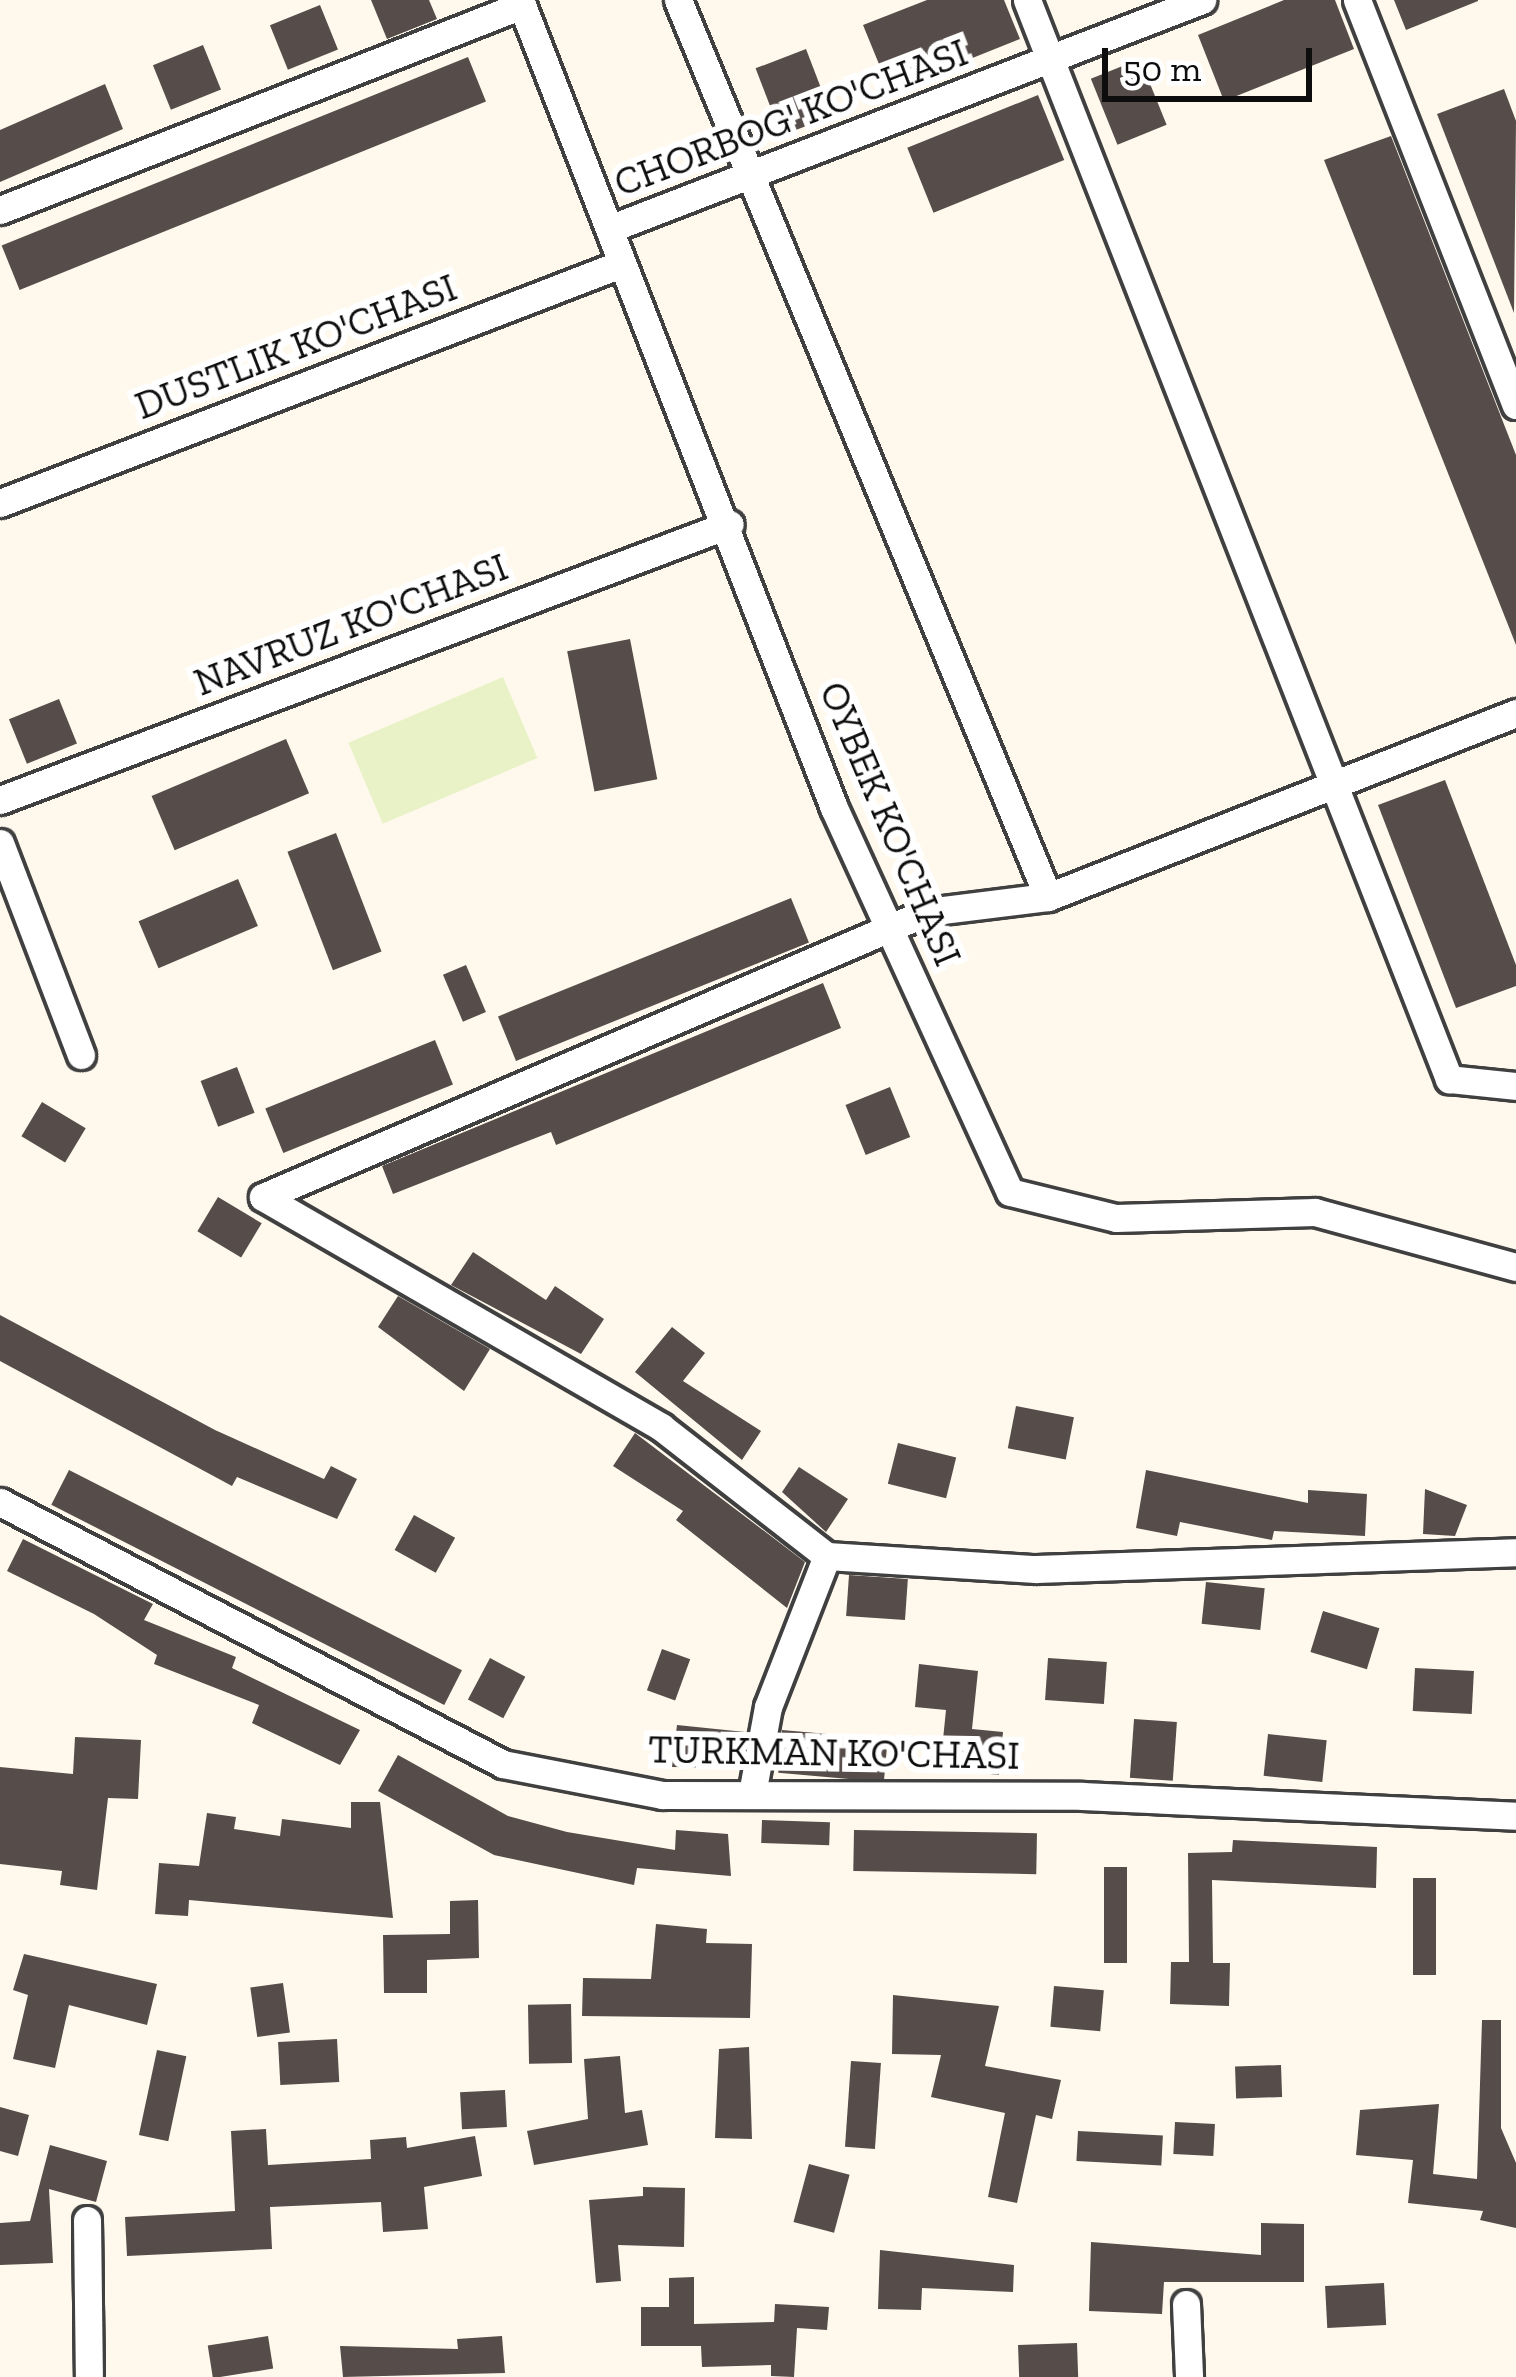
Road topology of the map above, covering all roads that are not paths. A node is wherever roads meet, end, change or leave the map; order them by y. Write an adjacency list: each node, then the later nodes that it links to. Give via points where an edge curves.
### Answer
1 (678, 0): 7 (street)
2 (1028, 0): 6 (street)
3 (1202, 0): 6 (street, CHORBOG' KO'CHASI)
4 (1358, 0): 11 (street)
5 (520, 2): 8 (street); 9 (street, OYBEK KO'CHASI)
6 (1051, 60): 7 (street, CHORBOG' KO'CHASI); 15 (street)
7 (748, 178): 9 (street, CHORBOG' KO'CHASI); 18 (street)
8 (0, 210)
9 (609, 229): 10 (street, OYBEK KO'CHASI)
10 (621, 264): 12 (street, DUSTLIK KO'CHASI); 13 (street, OYBEK KO'CHASI)
11 (1516, 405)
12 (0, 502)
13 (730, 524): 16 (street, NAVRUZ KO'CHASI); 19 (street, OYBEK KO'CHASI)
14 (1516, 712): 15 (street)
15 (1336, 784): 18 (street); 21 (street, via 1449,1079)
16 (0, 800)
17 (0, 843): 20 (street)
18 (1048, 897): 19 (street, via 995,898)
19 (889, 930): 22 (street, OYBEK KO'CHASI, via 1010,1192 1116,1218 1316,1212); 25 (street, via 263,1197 662,1427)
20 (81, 1055)
21 (1516, 1086)
22 (1516, 1267)
23 (0, 1502): 26 (street, TURKMAN KO'CHASI, via 503,1764 662,1795)
24 (1516, 1552): 25 (street, via 1036,1569)
25 (827, 1556): 26 (street, via 768,1707)
26 (752, 1794): 27 (street, TURKMAN KO'CHASI, via 1082,1796)
27 (1516, 1816)
28 (87, 2220): 30 (street)
29 (1186, 2304): 31 (street)
30 (88, 2377)
31 (1190, 2377)

